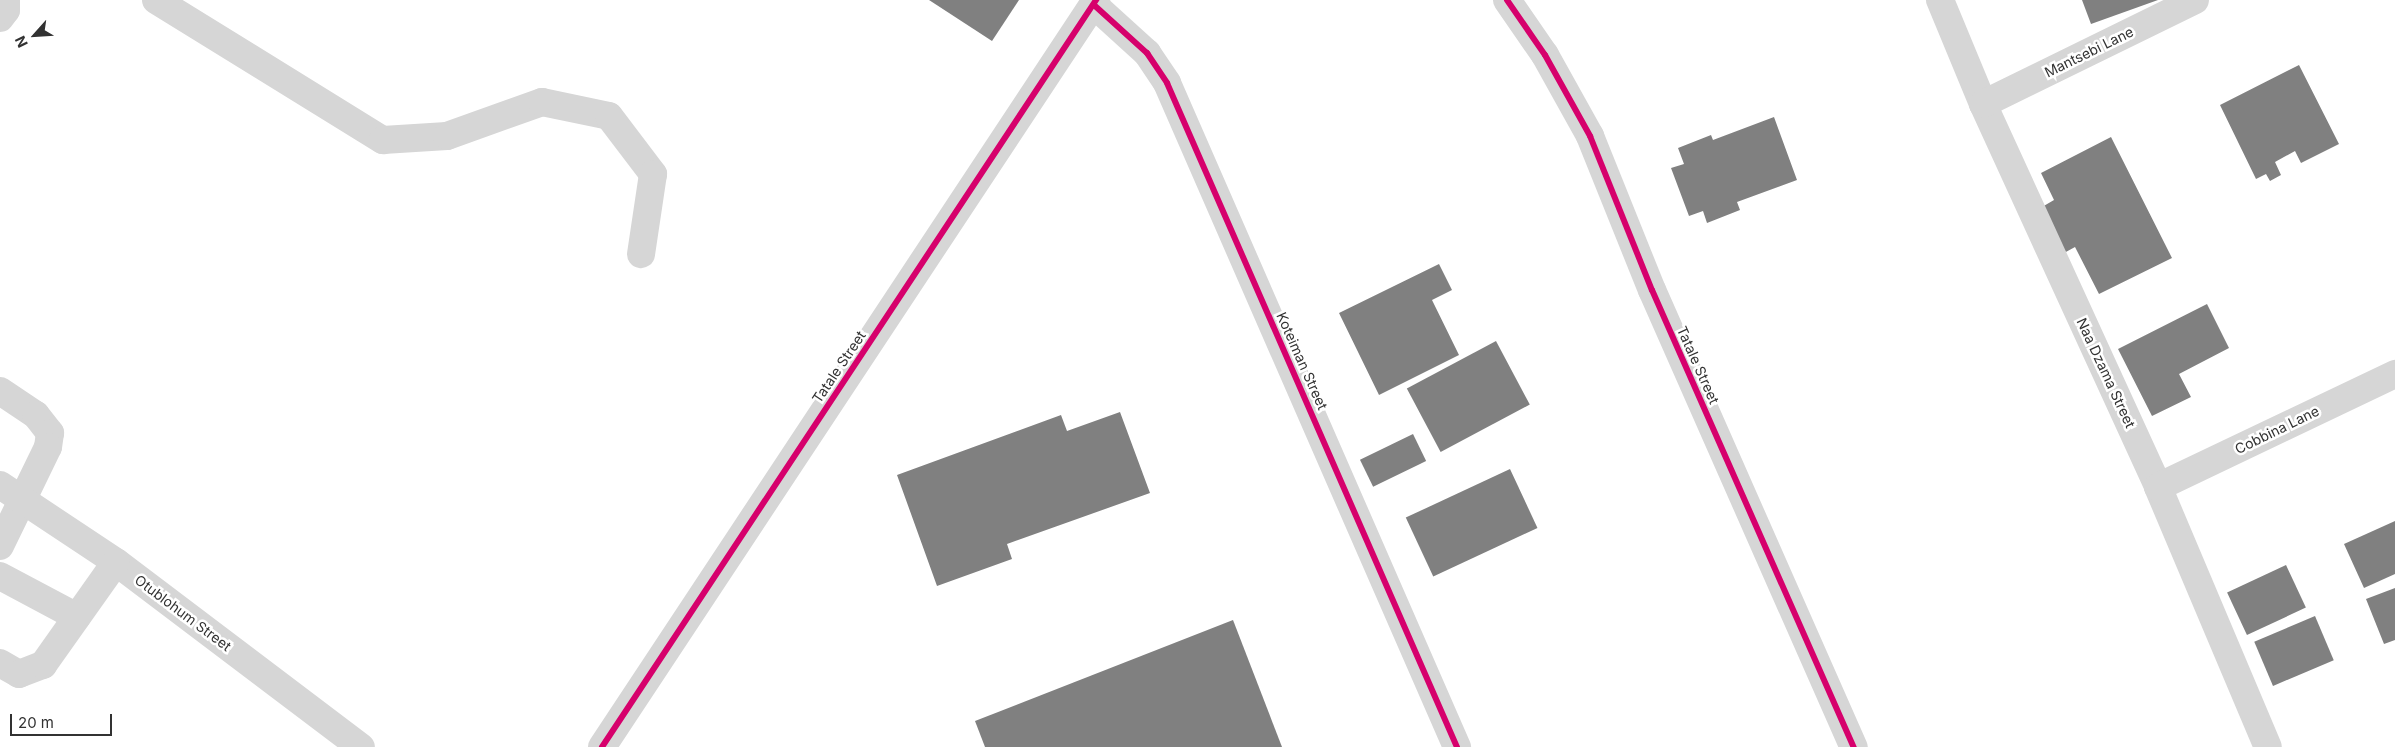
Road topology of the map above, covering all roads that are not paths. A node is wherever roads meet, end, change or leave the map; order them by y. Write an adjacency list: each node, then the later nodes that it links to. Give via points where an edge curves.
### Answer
1 (6, 0): 7 (street, via 6,10)
2 (156, 0): 9 (street, via 384,140 447,136 542,102 609,116 653,174)
3 (1507, 0): 23 (street, Tatale Street, via 1545,55 1590,136 1652,290)
4 (1940, 0): 8 (street, Naa Dzama Street)
5 (2195, 0): 8 (street, Mantsebi Lane)
6 (1095, 2): 21 (street, Tatale Street); 22 (street, Koteiman Street, via 1147,53 1167,83)
7 (0, 18)
8 (1983, 104): 13 (street, Naa Dzama Street)
9 (641, 254)
10 (2395, 374): 13 (street, Cobbina Lane)
11 (0, 391): 14 (street, via 36,415 50,433 48,447)
12 (0, 485): 14 (street, Otublohum Street)
13 (2158, 486): 24 (street, Naa Dzama Street)
14 (22, 500): 15 (street); 16 (street, Otublohum Street)
15 (0, 546)
16 (116, 562): 18 (street); 20 (street, Otublohum Street)
17 (0, 576): 18 (street)
18 (77, 617): 19 (street, via 42,665 31,672 19,674)
19 (0, 663)
20 (361, 747)
21 (602, 747)
22 (1457, 747)
23 (1854, 747)
24 (2268, 747)

